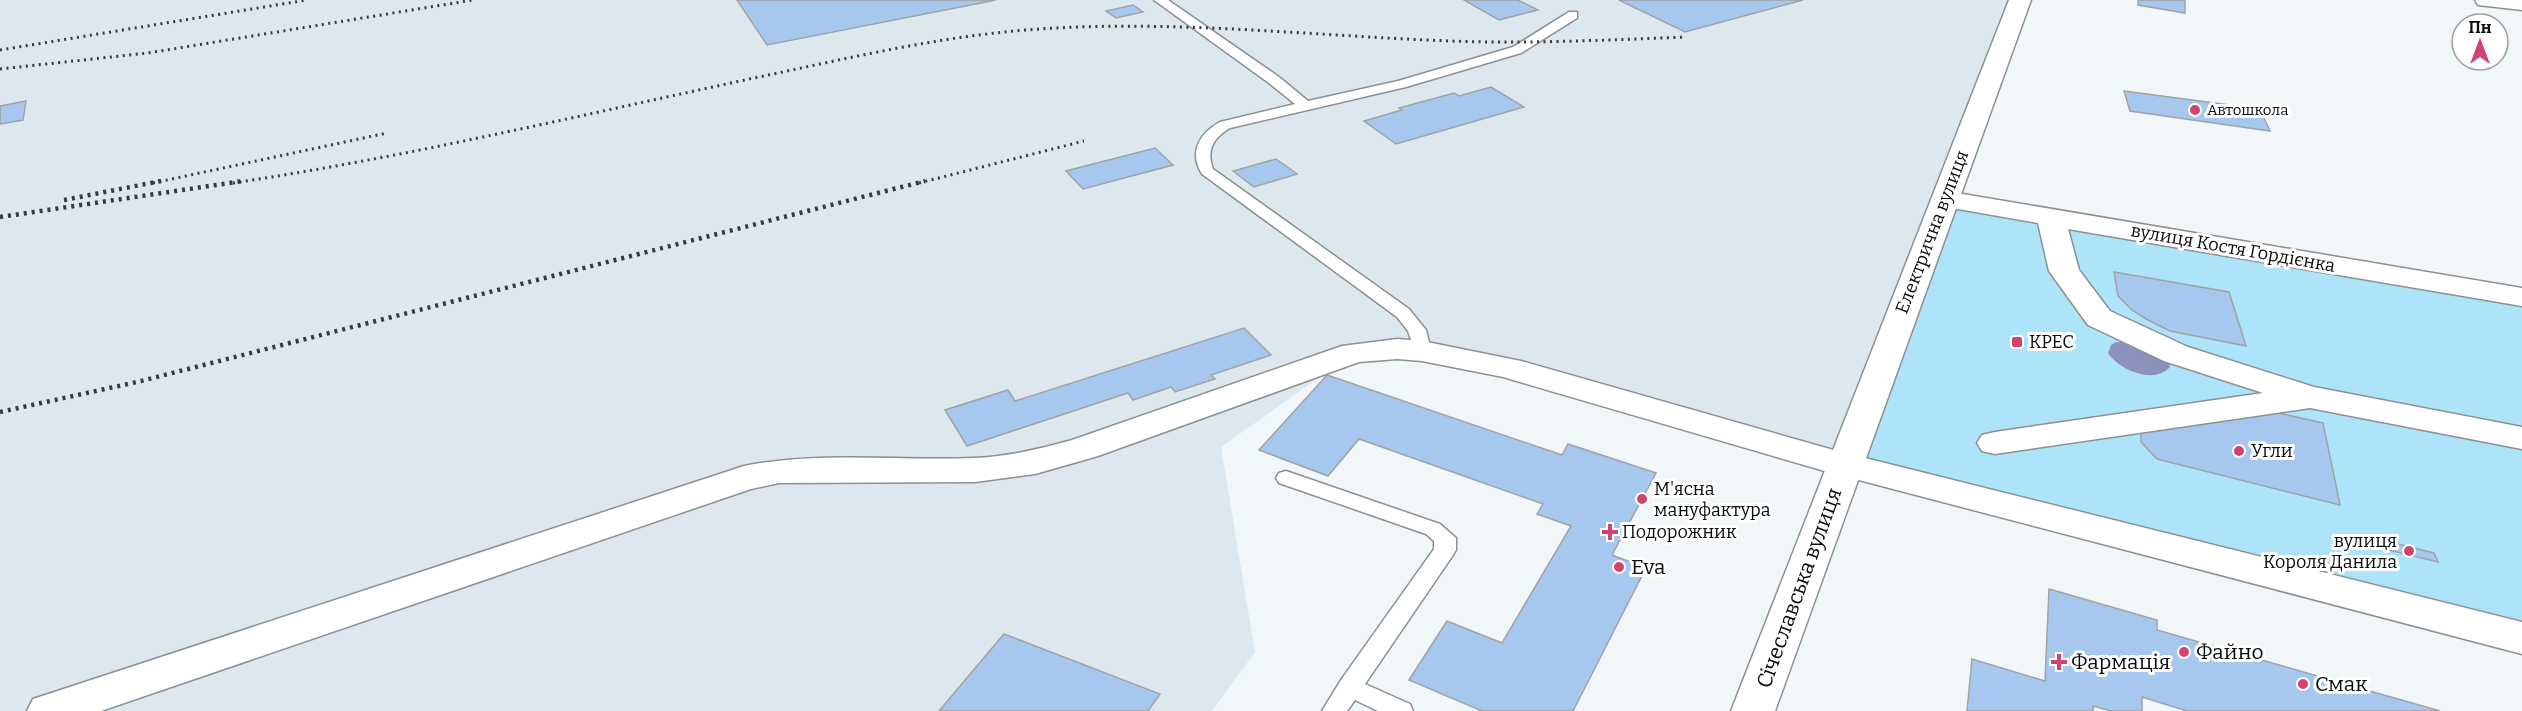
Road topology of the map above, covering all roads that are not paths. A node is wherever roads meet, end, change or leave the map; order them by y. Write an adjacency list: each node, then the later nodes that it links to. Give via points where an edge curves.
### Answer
1 (1160, 0): 6 (lane)
2 (2020, 0): 7 (street, Електрична вулиця)
3 (2486, 0): 4 (street)
4 (2522, 4)
5 (1573, 15): 6 (lane, via 1517,50 1401,84)
6 (1305, 106): 10 (lane, via 1215,130 1202,148 1207,171 1402,313 1417,330)
7 (1945, 199): 8 (street, вулиця Костя Гордієнка); 14 (street, Електрична вулиця)
8 (2051, 217): 9 (street, вулиця Костя Гордієнка); 11 (street, via 2064,272 2099,318 2176,354)
9 (2522, 297)
10 (1422, 351): 14 (street, via 1509,368); 18 (street, via 1354,353 1035,462 975,470 779,471 744,478)
11 (2310, 398): 12 (street); 13 (street)
12 (2522, 438)
13 (1995, 443)
14 (1845, 465): 16 (street); 21 (street, Січеславська вулиця)
15 (1286, 478): 17 (lane, via 1433,529 1445,538 1445,550)
16 (2522, 638)
17 (1349, 687): 19 (lane); 20 (lane)
18 (49, 711)
19 (1334, 711)
20 (1401, 711)
21 (1753, 711)

